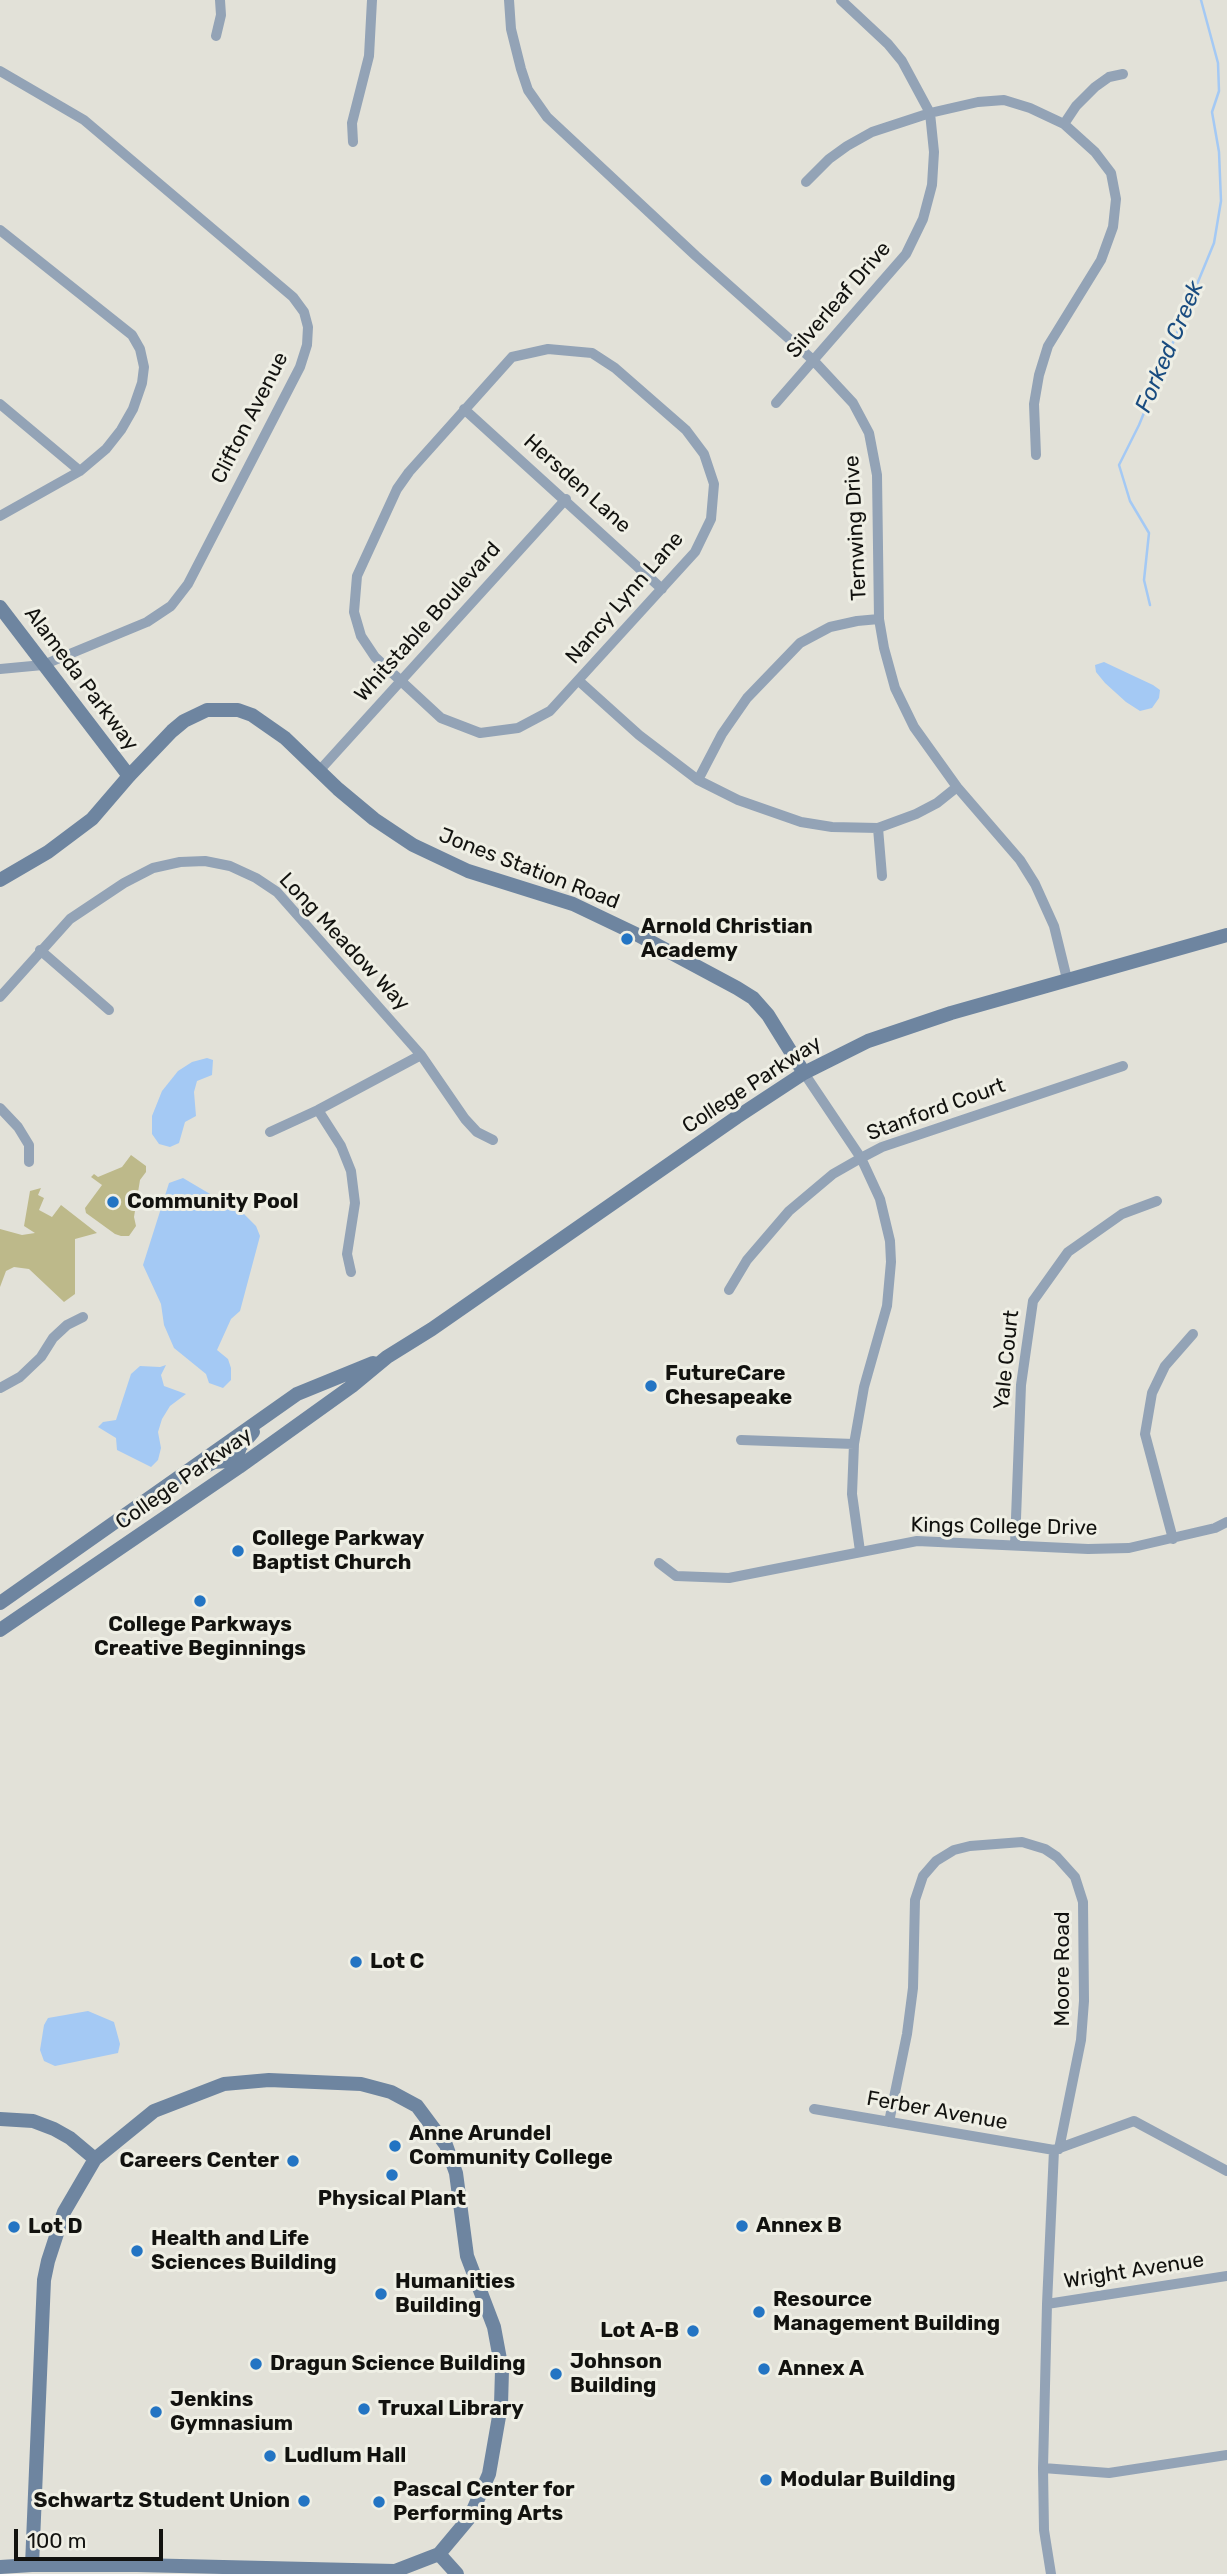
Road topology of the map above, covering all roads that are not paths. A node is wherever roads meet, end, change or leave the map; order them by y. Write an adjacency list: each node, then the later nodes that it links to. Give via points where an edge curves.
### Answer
1 (220, 0): 5 (street)
2 (372, 0): 10 (street, via 369,56 352,122)
3 (509, 0): 13 (street, Ternwing Drive, via 521,69 528,90 547,117)
4 (841, 0): 8 (street, Silverleaf Drive, via 902,61)
5 (216, 36)
6 (0, 71): 24 (street, Clifton Avenue, via 84,120 293,297 308,327 300,367 188,584 171,606 147,622)
7 (1123, 74): 9 (street, via 1095,87)
8 (930, 113): 9 (street, via 1004,100); 11 (street, via 872,132 847,146); 13 (street, Silverleaf Drive, via 932,185 923,219 906,254)
9 (1064, 124): 17 (street, via 1111,173 1116,199 1113,227 1101,260 1048,346 1034,404)
10 (353, 142)
11 (806, 182)
12 (0, 230): 18 (street, via 132,335 140,349 144,367 133,409 106,449)
13 (813, 359): 14 (street, Silverleaf Drive); 23 (street, Ternwing Drive, via 853,403 869,433 877,475)
14 (776, 403)
15 (0, 404): 18 (street)
16 (464, 409): 19 (street, Hersden Lane); 21 (street, Nancy Lynn Lane, via 512,357 548,349 592,353 686,430 704,454 714,484 711,519 695,552); 26 (street, Nancy Lynn Lane, via 397,489 357,576 354,612 361,636)
17 (1036, 454)
18 (80, 471): 20 (street)
19 (566, 499): 21 (street, Hersden Lane); 26 (street, Whitstable Boulevard)
20 (0, 516)
21 (662, 589): 27 (street, Nancy Lynn Lane)
22 (0, 607): 24 (street, Alameda Parkway)
23 (879, 619): 30 (street, via 830,627 800,643 747,698); 31 (street, Ternwing Drive, via 895,688 914,727)
24 (43, 665): 25 (street, Clifton Avenue); 29 (street, Alameda Parkway)
25 (0, 669)
26 (401, 681): 27 (street, Nancy Lynn Lane, via 441,718 481,733 518,728 550,711); 28 (street, Whitstable Boulevard)
27 (579, 681): 30 (street)
28 (319, 771): 29 (street, Jones Station Road, via 253,715 222,709 184,721); 42 (street, Jones Station Road, via 374,819 413,845 468,871 572,904 737,988 768,1015)
29 (129, 776): 34 (street, Jones Station Road, via 71,837)
30 (698, 780): 32 (street, via 801,822)
31 (957, 786): 32 (street, via 937,803); 37 (street, Ternwing Drive, via 1035,884 1054,926)
32 (878, 828): 33 (street)
33 (882, 876)
34 (0, 880)
35 (1227, 935): 37 (street, College Parkway)
36 (40, 950): 38 (street, Long Meadow Way); 39 (street); 40 (street, Long Meadow Way, via 70,919 153,868 205,861 230,866 277,892)
37 (1067, 979): 42 (street, College Parkway, via 868,1041)
38 (0, 997)
39 (109, 1010)
40 (421, 1055): 44 (street); 46 (street, Long Meadow Way, via 465,1119)
41 (1123, 1066): 47 (street, Stanford Court)
42 (804, 1073): 47 (street); 54 (street, College Parkway)
43 (0, 1108): 48 (street, via 29,1145)
44 (318, 1110): 45 (street); 50 (street, via 351,1171 355,1203 347,1254)
45 (270, 1132)
46 (492, 1140)
47 (861, 1158): 51 (street, Stanford Court, via 833,1174 789,1211 747,1260); 58 (street, via 886,1218 891,1262 887,1306 864,1387)
48 (29, 1162)
49 (1157, 1201): 63 (street, Yale Court, via 1122,1214 1068,1252 1033,1301 1021,1385)
50 (351, 1272)
51 (729, 1290)
52 (83, 1317): 55 (street, via 53,1338 20,1377)
53 (1193, 1334): 62 (street, via 1165,1366 1152,1393 1145,1434)
54 (387, 1357): 56 (street, College Parkway); 59 (street, College Parkway)
55 (0, 1388)
56 (297, 1394): 59 (street, via 249,1436 238,1453); 60 (street, College Parkway)
57 (741, 1440): 58 (street)
58 (854, 1444): 64 (street, via 852,1494)
59 (239, 1467): 60 (street, via 227,1461 214,1462); 67 (street, College Parkway)
60 (168, 1485): 66 (street, College Parkway)
61 (1227, 1522): 62 (street, Kings College Drive)
62 (1173, 1539): 63 (street, Kings College Drive, via 1129,1548)
63 (1014, 1545): 64 (street, Kings College Drive, via 917,1541)
64 (860, 1551): 65 (street, Kings College Drive, via 729,1578 676,1576)
65 (659, 1563)
66 (0, 1602)
67 (0, 1630)
68 (814, 2109): 70 (street, Ferber Avenue)
69 (0, 2119): 72 (street, via 33,2121 54,2129)
70 (889, 2122): 71 (street, Ferber Avenue); 71 (street, Moore Road, via 908,2034 915,1900 923,1876 954,1850 1021,1842 1058,1857 1075,1877 1083,1902 1081,2040)
71 (1057, 2149): 73 (street, via 1134,2121); 75 (street, Moore Road)
72 (95, 2159): 78 (street, via 154,2111 224,2084 269,2080 361,2084 391,2092 417,2106 446,2144 456,2173 467,2256 494,2327 502,2382 489,2474 470,2517); 79 (street, via 64,2212 44,2280)
73 (1227, 2171)
74 (1227, 2276): 75 (street, Wright Avenue)
75 (1047, 2304): 77 (street, Moore Road)
76 (1227, 2455): 77 (street, via 1109,2473)
77 (1043, 2468): 82 (street, Moore Road, via 1044,2530)
78 (439, 2554): 79 (street, via 395,2571); 81 (street)
79 (32, 2565): 80 (street)
80 (0, 2567)
81 (457, 2574)
82 (1051, 2574)

